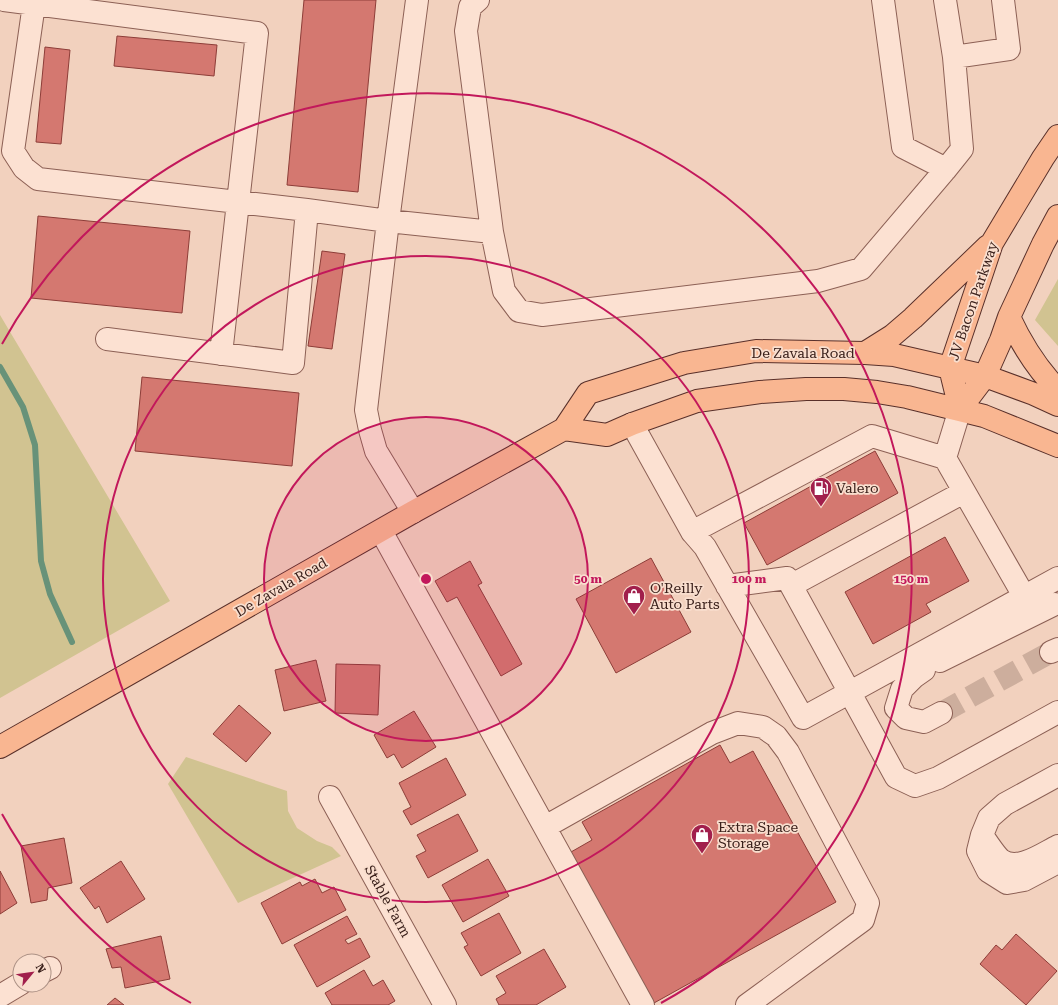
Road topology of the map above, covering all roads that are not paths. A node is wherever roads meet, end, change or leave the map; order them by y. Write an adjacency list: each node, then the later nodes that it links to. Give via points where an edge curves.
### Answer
1 (4, 0): 7 (street)
2 (417, 0): 14 (street)
3 (478, 0): 15 (street, via 470,7 466,31)
4 (883, 0): 10 (street, via 903,147)
5 (945, 0): 8 (street)
6 (1003, 0): 8 (street, via 1009,49)
7 (34, 4): 11 (street, via 13,151 24,168 38,179); 11 (street, via 257,33)
8 (954, 57): 10 (street, via 962,149)
9 (1058, 136): 16 (main road, JV Bacon Parkway)
10 (946, 169): 15 (street, via 861,269 818,281 542,315 519,311 504,291)
11 (238, 202): 12 (street); 20 (street)
12 (307, 210): 14 (street); 20 (street, via 293,363)
13 (1058, 216): 17 (main road)
14 (388, 221): 15 (street); 31 (street, via 366,410 376,451)
15 (492, 232)
16 (992, 243): 19 (main road, via 913,318 892,336); 21 (main road, JV Bacon Parkway)
17 (1009, 317): 22 (main road); 23 (main road, via 1023,346)
18 (107, 339): 20 (street)
19 (865, 353): 21 (main road, De Zavala Road, via 894,355); 27 (main road, De Zavala Road, via 756,351 684,362 588,393)
20 (221, 354)
21 (950, 368): 22 (main road, De Zavala Road); 25 (main road, JV Bacon Parkway)
22 (985, 376): 24 (main road, De Zavala Road); 25 (main road)
23 (1058, 390)
24 (1058, 405)
25 (960, 409): 26 (main road, via 877,392 806,389 760,392 697,401); 28 (main road); 29 (street)
26 (632, 424): 27 (main road, via 607,435); 33 (street)
27 (564, 429): 31 (main road, De Zavala Road)
28 (1058, 446)
29 (946, 458): 30 (street); 33 (street, via 872,436)
30 (964, 492): 36 (street); 37 (street)
31 (413, 512): 32 (main road, De Zavala Road)
32 (381, 531): 42 (main road, De Zavala Road); 45 (street)
33 (692, 532): 35 (street, via 705,547)
34 (1051, 582): 37 (street); 38 (street)
35 (727, 586): 36 (street, via 787,578); 39 (street, via 803,718)
36 (792, 586): 39 (street)
37 (1024, 596): 39 (street)
38 (1057, 606): 41 (street, via 932,665 914,676 902,688 896,708 906,718 924,722)
39 (849, 692): 40 (street, via 896,776 915,786 938,778)
40 (1058, 712)
41 (941, 713)
42 (0, 747)
43 (1058, 775): 46 (street, via 1005,804 989,818)
44 (330, 798): 51 (street, Stable Farm)
45 (545, 827): 52 (street); 53 (street, via 712,733 738,724 763,727 776,736 788,752 868,903 862,920)
46 (982, 835): 47 (street, via 1001,860 1013,864 1027,862); 48 (street, via 978,851 988,871 1007,883 1024,880)
47 (1058, 846)
48 (1058, 862)
49 (12, 989): 50 (street)
50 (0, 996)
51 (445, 1005)
52 (643, 1005)
53 (747, 1005)

